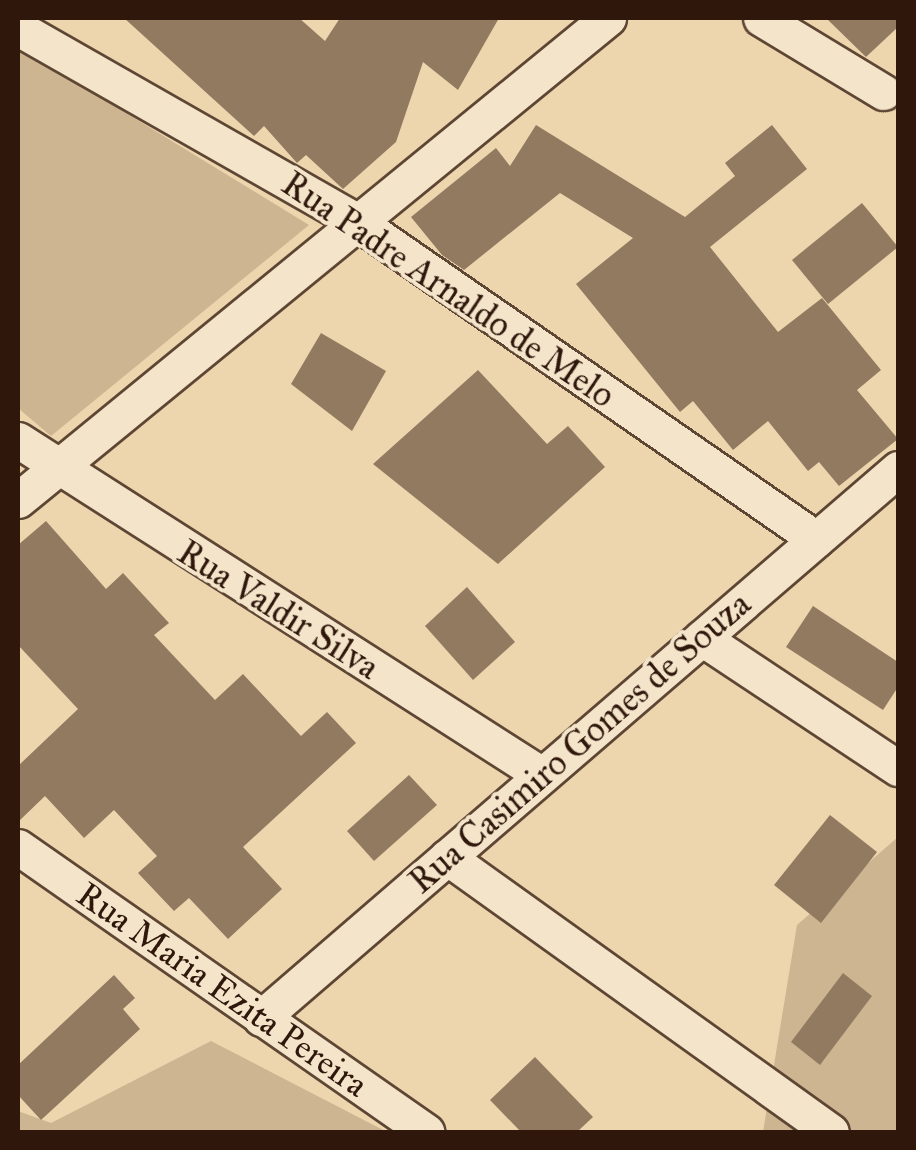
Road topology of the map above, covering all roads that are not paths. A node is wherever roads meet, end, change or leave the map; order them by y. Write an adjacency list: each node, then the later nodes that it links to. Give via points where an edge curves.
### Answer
1 (608, 18): 5 (street)
2 (762, 18): 4 (street)
3 (18, 28): 5 (street, Rua Padre Arnaldo de Melo)
4 (883, 92)
5 (353, 219): 8 (street); 10 (street, Rua Padre Arnaldo de Melo)
6 (18, 440): 8 (street, Rua Valdir Silva)
7 (898, 468): 10 (street, Rua Casimiro Gomes de Souza)
8 (53, 470): 9 (street); 13 (street, Rua Valdir Silva)
9 (18, 500)
10 (816, 539): 11 (street, Rua Casimiro Gomes de Souza)
11 (702, 638): 12 (street); 13 (street, Rua Casimiro Gomes de Souza)
12 (898, 768)
13 (542, 775): 15 (street, Rua Casimiro Gomes de Souza)
14 (18, 847): 16 (street, Rua Maria Ezita Pereira)
15 (447, 857): 16 (street, Rua Casimiro Gomes de Souza); 18 (street)
16 (261, 1018): 17 (street, Rua Maria Ezita Pereira)
17 (426, 1132)
18 (831, 1132)

